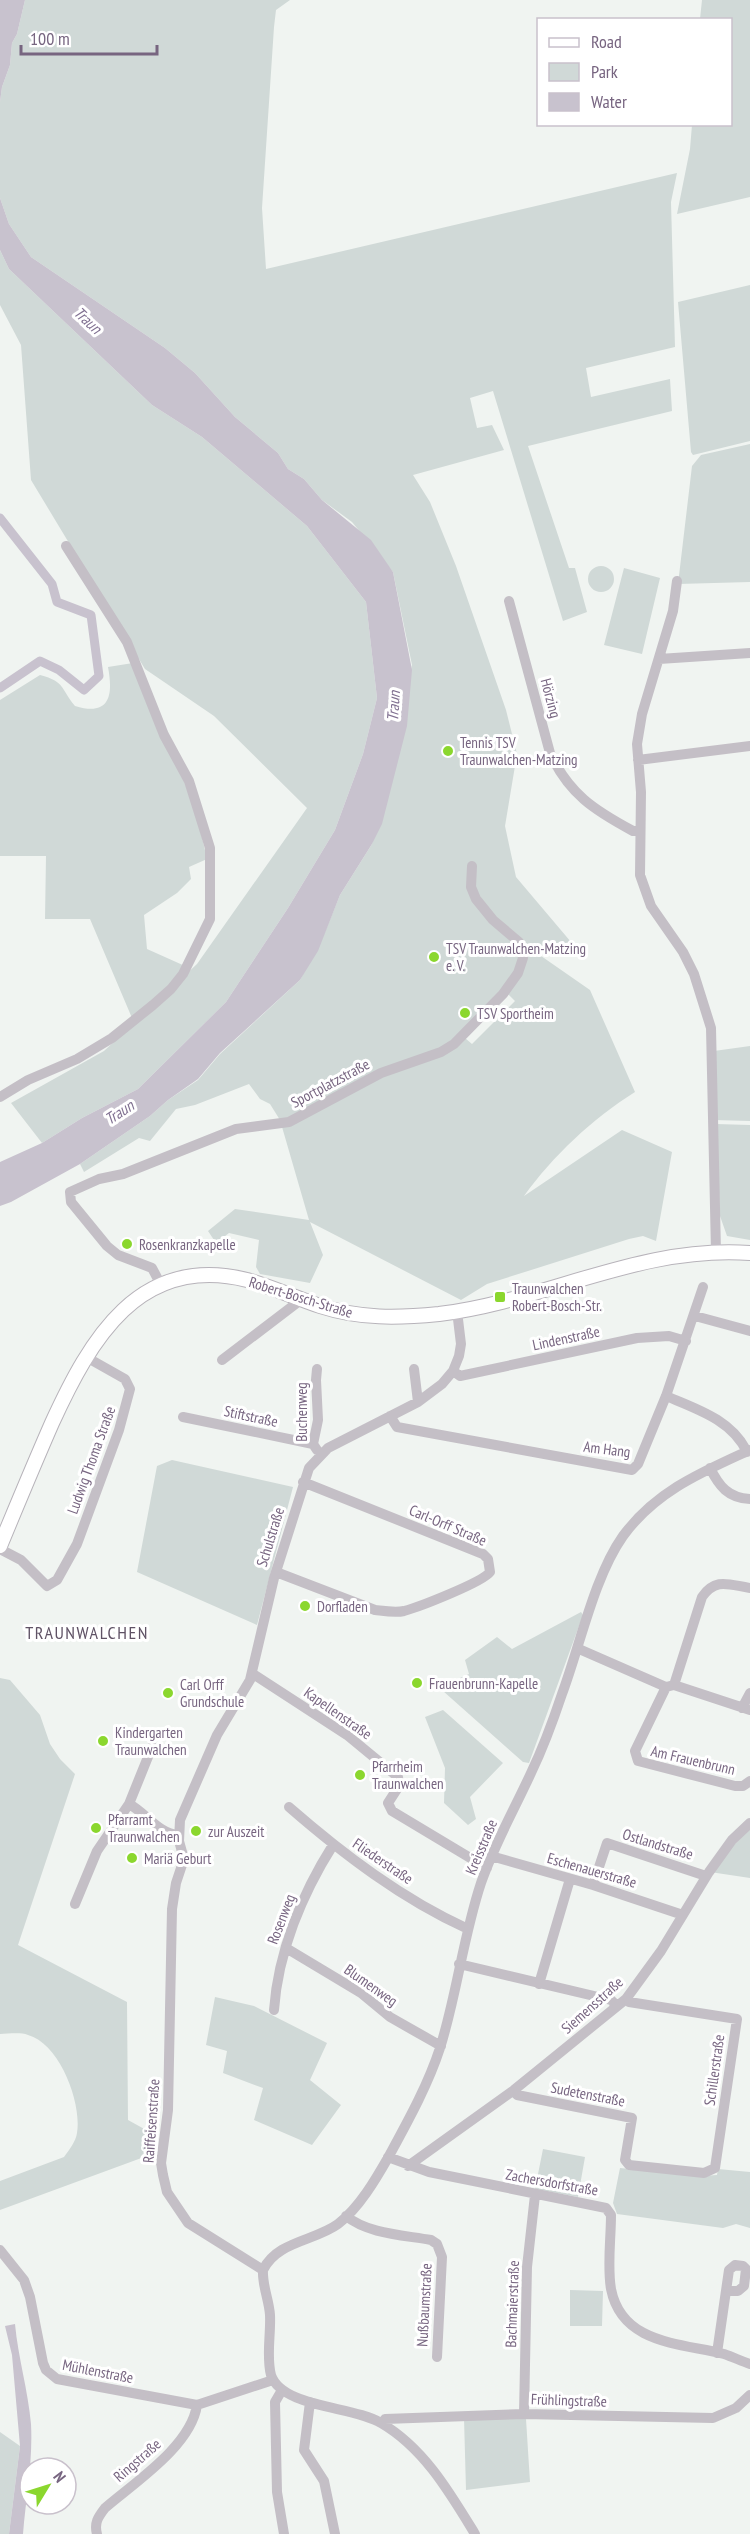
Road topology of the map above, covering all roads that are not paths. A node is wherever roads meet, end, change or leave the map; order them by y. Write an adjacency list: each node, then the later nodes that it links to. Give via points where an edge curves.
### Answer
1 (66, 546): 10 (street, via 127,642 164,735 189,781 210,848 210,919 183,974 153,1005 112,1038)
2 (677, 581): 5 (street)
3 (509, 602): 8 (street, Hörzing, via 550,753 557,766 589,806 633,831)
4 (750, 653): 5 (street)
5 (659, 659): 7 (street, via 642,714 636,744)
6 (750, 746): 7 (street)
7 (638, 760): 8 (street)
8 (640, 831): 11 (street, via 640,876 651,906 683,952 707,1011 713,1053)
9 (472, 866): 13 (street, Sportplatzstraße, via 471,887 476,899 519,942 523,958 503,994 454,1044 381,1073 290,1122 236,1129 70,1192 71,1202 107,1246 118,1255 152,1268)
10 (0, 1097)
11 (716, 1252): 12 (main road, Robert-Bosch-Straße); 16 (main road, Robert-Bosch-Straße, via 631,1264 534,1294)
12 (750, 1254)
13 (161, 1285): 15 (main road, Robert-Bosch-Straße, via 196,1276 226,1276); 20 (main road, Robert-Bosch-Straße, via 120,1311)
14 (703, 1287): 17 (street, Am Hang)
15 (302, 1299): 16 (main road, Robert-Bosch-Straße, via 344,1313 373,1317); 21 (street)
16 (457, 1311): 24 (street, via 461,1344)
17 (695, 1316): 18 (street); 19 (street, Am Hang)
18 (750, 1331)
19 (687, 1341): 24 (street, Lindenstraße, via 669,1336 637,1338 460,1376); 25 (street, Am Hang)
20 (86, 1357): 35 (main road, Robert-Bosch-Straße, via 37,1457); 35 (street, Ludwig Thoma Straße, via 124,1379 129,1395 77,1544 57,1580 47,1586 21,1560)
21 (222, 1360)
22 (317, 1369): 29 (street, Buchenweg, via 318,1420)
23 (414, 1369): 26 (street)
24 (453, 1371): 26 (street, Schulstraße)
25 (666, 1396): 27 (street, Am Hang, via 632,1470 397,1427); 30 (street, via 720,1421)
26 (418, 1402): 27 (street, Schulstraße)
27 (390, 1416): 31 (street, Schulstraße)
28 (183, 1417): 29 (street, Stiftstraße)
29 (313, 1444): 31 (street, Buchenweg)
30 (749, 1451): 32 (street, Kreisstraße)
31 (320, 1455): 33 (street, Schulstraße)
32 (710, 1468): 34 (street, via 729,1494); 38 (street, Kreisstraße, via 664,1494 624,1535 600,1579)
33 (303, 1482): 36 (street, Schulstraße); 36 (street, Carl-Orff Straße, via 483,1554 490,1572 479,1582 404,1611 387,1612)
34 (750, 1499)
35 (0, 1548)
36 (276, 1572): 39 (street, Schulstraße)
37 (750, 1588): 40 (street, Am Frauenbrunn, via 720,1583 708,1588)
38 (579, 1649): 40 (street); 50 (street, Kreisstraße, via 531,1773)
39 (253, 1674): 48 (street, Schulstraße, via 213,1741 182,1814); 51 (street, Kapellenstraße, via 347,1735 398,1777 399,1786 388,1803 392,1811)
40 (670, 1686): 42 (street); 44 (street, Am Frauenbrunn, via 635,1751 638,1761 735,1786)
41 (750, 1693): 42 (street)
42 (746, 1709)
43 (152, 1747): 45 (street)
44 (750, 1781)
45 (129, 1804): 48 (street, via 167,1833); 55 (street, via 97,1851)
46 (289, 1807): 49 (street, Fliederstraße)
47 (750, 1823): 52 (street, Siemensstraße)
48 (178, 1835): 71 (street, Raiffeisenstraße, via 184,1859 172,1909 163,2175 167,2192 188,2223)
49 (333, 1845): 57 (street, Fliederstraße, via 399,1891); 58 (street, Rosenweg, via 313,1880)
50 (491, 1856): 51 (street, Kreisstraße); 53 (street, Eschenauerstraße)
51 (487, 1868): 57 (street, Kreisstraße)
52 (706, 1876): 54 (street, Ostlandstraße, via 607,1843); 56 (street, Siemensstraße)
53 (570, 1879): 54 (street, Eschenauerstraße); 60 (street)
54 (593, 1885): 56 (street, Eschenauerstraße)
55 (75, 1904)
56 (683, 1915): 61 (street, Siemensstraße)
57 (468, 1929): 59 (street, Kreisstraße)
58 (286, 1948): 62 (street, Rosenweg); 63 (street, Blumenweg)
59 (459, 1964): 60 (street, Schillerstraße); 63 (street, Kreisstraße)
60 (538, 1984): 61 (street, Schillerstraße)
61 (621, 2002): 64 (street, Siemensstraße); 67 (street, Schillerstraße, via 737,2019)
62 (274, 2010)
63 (441, 2046): 65 (street, Kreisstraße)
64 (514, 2090): 66 (street, Siemensstraße); 67 (street, Sudetenstraße, via 517,2095 632,2118 625,2160 629,2165 704,2173)
65 (388, 2157): 66 (street, Zachersdorfstraße); 69 (street, Kreisstraße)
66 (408, 2166): 68 (street, Zachersdorfstraße)
67 (715, 2168)
68 (535, 2195): 73 (street, Zachersdorfstraße, via 606,2208 611,2215 611,2288 623,2315 655,2339); 81 (street, Bachmaierstraße, via 527,2267)
69 (346, 2216): 71 (street, Kreisstraße, via 333,2227 284,2248); 74 (street, Nußbaumstraße, via 367,2227 437,2244 442,2257)
70 (0, 2250): 80 (street, Mühlenstraße, via 24,2280 43,2363 51,2375 63,2382)
71 (263, 2270): 76 (street, via 270,2311)
72 (727, 2291): 73 (street)
73 (717, 2353): 75 (street, Zachersdorfstraße)
74 (436, 2357)
75 (750, 2364)
76 (273, 2380): 77 (street); 80 (street, Mühlenstraße)
77 (282, 2390): 79 (street); 84 (street, via 275,2402 277,2492)
78 (750, 2395): 81 (street, Frühlingstraße, via 736,2408 713,2418)
79 (310, 2402): 82 (street); 85 (street, via 304,2450 324,2481)
80 (197, 2405): 83 (street, Ringstraße, via 195,2417 176,2446 105,2508 95,2525)
81 (524, 2414): 82 (street, Frühlingstraße, via 385,2419)
82 (383, 2423): 86 (street, via 427,2462)
83 (97, 2534)
84 (284, 2534)
85 (335, 2534)
86 (476, 2534)

